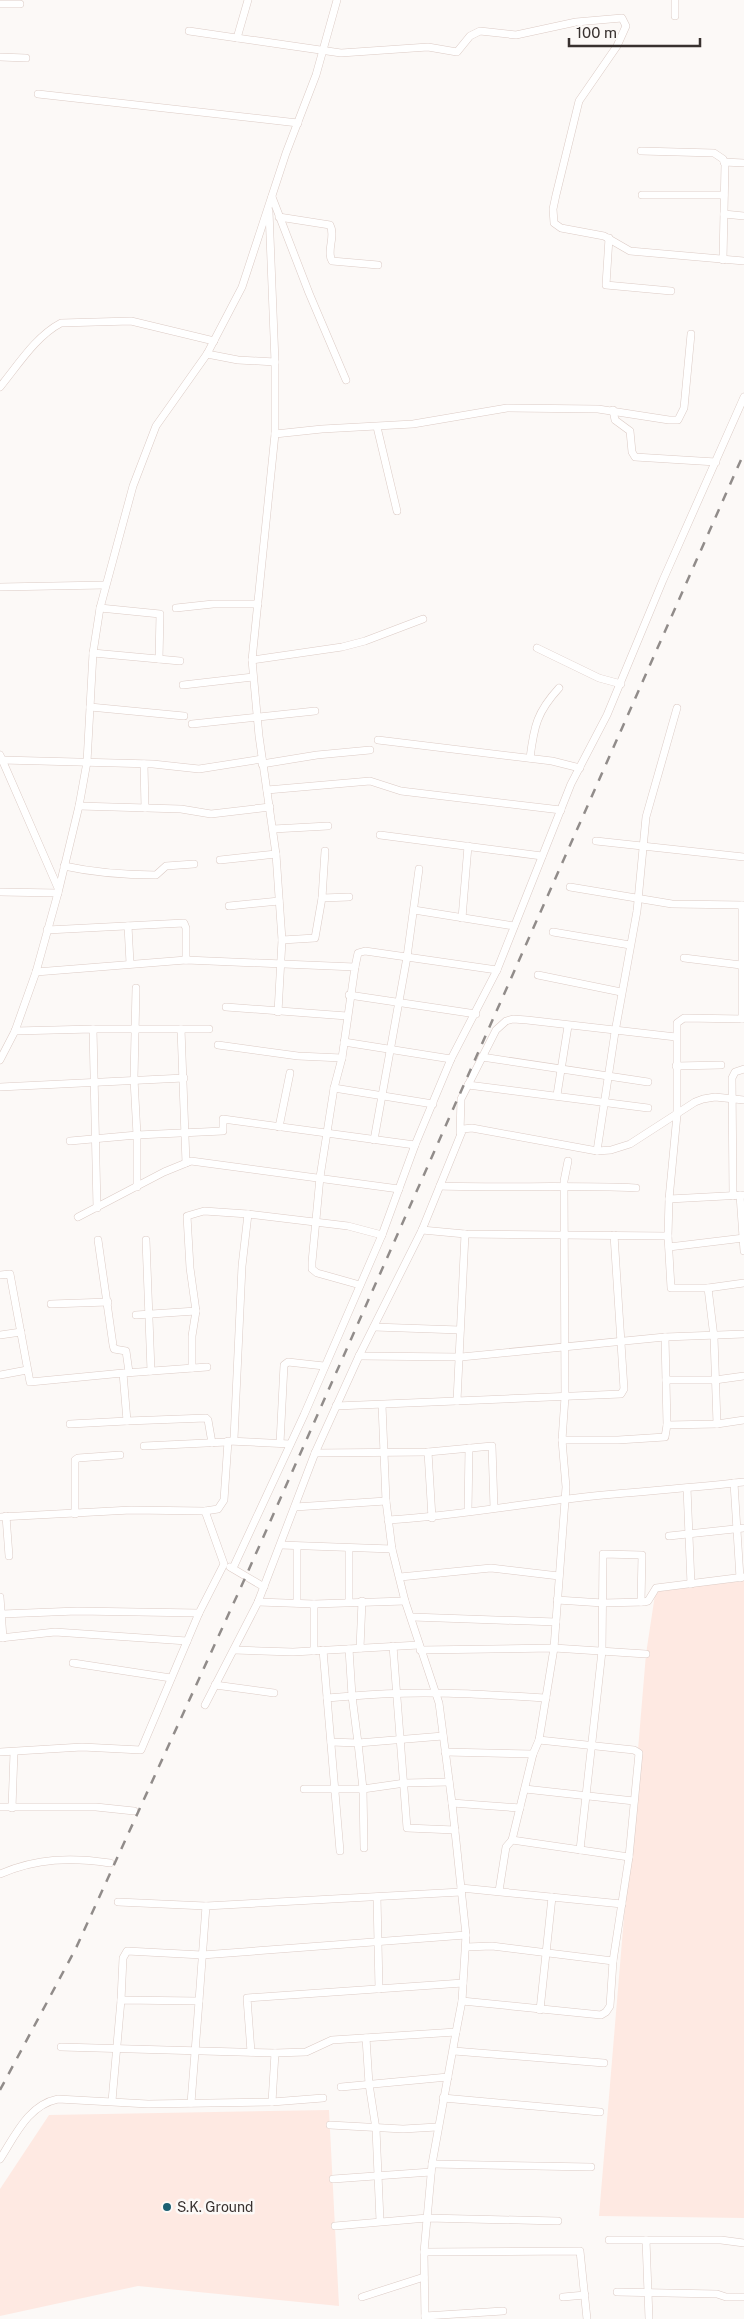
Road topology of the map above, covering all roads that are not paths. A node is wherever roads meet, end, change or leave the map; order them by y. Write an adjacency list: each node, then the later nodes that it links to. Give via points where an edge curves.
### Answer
1 (248, 0): 8 (street)
2 (337, 0): 9 (street)
3 (675, 0): 6 (street)
4 (0, 4): 5 (street)
5 (20, 4)
6 (675, 16)
7 (189, 31): 8 (street)
8 (237, 38): 9 (street)
9 (323, 50): 13 (street); 24 (street, via 363,52 428,47 458,52 470,36 480,31 516,35 576,22 622,18 626,26 617,46 579,101 553,209 557,226)
10 (0, 58): 11 (street)
11 (26, 58)
12 (38, 94): 13 (street)
13 (298, 123): 19 (street)
14 (640, 151): 15 (street, via 714,153)
15 (724, 162): 16 (street); 18 (street)
16 (744, 164)
17 (642, 194): 18 (street)
18 (724, 194): 21 (street)
19 (272, 196): 20 (street); 23 (street)
20 (269, 207): 30 (street, via 242,287); 32 (street)
21 (724, 214): 22 (street); 25 (street)
22 (744, 216)
23 (279, 217): 27 (street, via 330,225 332,261); 33 (street)
24 (609, 238): 25 (street, via 636,252); 28 (street, via 606,285)
25 (723, 260): 26 (street)
26 (744, 261)
27 (378, 265)
28 (671, 291)
29 (691, 334): 36 (street, via 684,408 678,420)
30 (214, 341): 31 (street); 34 (street, via 131,321 61,323 35,345)
31 (207, 354): 32 (street); 41 (street, via 168,407 146,447)
32 (275, 362): 38 (street)
33 (346, 380)
34 (0, 386)
35 (744, 397): 39 (street)
36 (613, 410): 37 (street, via 507,408); 39 (street, via 615,420 630,431 635,457)
37 (377, 427): 38 (street); 40 (street)
38 (275, 434): 43 (street)
39 (716, 462): 53 (street)
40 (397, 511)
41 (105, 585): 42 (street); 44 (street)
42 (0, 587)
43 (258, 604): 45 (street); 50 (street)
44 (100, 608): 48 (street); 49 (street, via 160,614)
45 (176, 608)
46 (423, 619): 50 (street, via 342,647)
47 (537, 648): 53 (street, via 600,678)
48 (93, 653): 49 (street); 56 (street)
49 (159, 659): 51 (street)
50 (252, 660): 52 (street)
51 (180, 661)
52 (253, 677): 54 (street); 60 (street)
53 (621, 684): 69 (street)
54 (183, 685)
55 (560, 688): 65 (street, via 538,716)
56 (90, 707): 59 (street); 66 (street)
57 (677, 708): 80 (street, via 650,799)
58 (315, 711): 60 (street)
59 (184, 716)
60 (257, 718): 61 (street); 67 (street)
61 (192, 724)
62 (378, 740): 65 (street)
63 (370, 750): 67 (street)
64 (1, 758): 66 (street); 90 (street)
65 (530, 758): 69 (street)
66 (87, 762): 68 (street); 71 (street)
67 (262, 762): 68 (street, via 199,769); 70 (street)
68 (144, 764): 73 (street)
69 (580, 768): 74 (street)
70 (267, 790): 72 (street); 74 (street, via 370,781 401,791)
71 (79, 806): 73 (street); 87 (street)
72 (270, 807): 73 (street, via 211,814); 76 (street)
73 (145, 808)
74 (560, 810): 83 (street)
75 (328, 826): 76 (street)
76 (273, 829): 82 (street)
77 (380, 835): 79 (street)
78 (596, 841): 80 (street)
79 (468, 846): 83 (street); 99 (street)
80 (642, 846): 84 (street); 94 (street)
81 (325, 851): 93 (street)
82 (276, 854): 85 (street); 95 (street)
83 (542, 856): 101 (street)
84 (744, 857)
85 (220, 860)
86 (194, 864): 87 (street, via 166,866 156,875 95,873)
87 (64, 866): 90 (street)
88 (419, 869): 98 (street)
89 (570, 887): 94 (street)
90 (58, 891): 91 (street); 102 (street)
91 (0, 892)
92 (349, 897): 93 (street)
93 (322, 898): 104 (street, via 317,936)
94 (638, 899): 97 (street, via 672,904); 105 (street)
95 (280, 900): 96 (street); 104 (street)
96 (229, 906)
97 (743, 906): 110 (street)
98 (414, 910): 99 (street); 106 (street)
99 (462, 918): 101 (street)
100 (128, 926): 102 (street); 108 (street, via 184,923); 109 (street)
101 (514, 926): 113 (street)
102 (47, 930): 114 (street)
103 (553, 932): 105 (street)
104 (282, 940): 111 (street)
105 (630, 945): 117 (street)
106 (407, 957): 112 (street, via 361,951); 113 (street); 119 (street)
107 (684, 958): 110 (street)
108 (186, 960): 109 (street); 111 (street)
109 (130, 963): 114 (street)
110 (741, 964): 124 (street)
111 (281, 965): 112 (street); 121 (street)
112 (355, 967): 118 (street)
113 (497, 970): 122 (street)
114 (36, 972): 129 (street)
115 (538, 975): 117 (street)
116 (136, 988): 130 (street)
117 (621, 992): 131 (street)
118 (349, 995): 119 (street); 123 (street)
119 (399, 1002): 122 (street); 136 (street)
120 (226, 1007): 121 (street)
121 (278, 1012): 123 (street)
122 (476, 1014): 139 (street)
123 (347, 1016): 133 (street)
124 (743, 1019): 132 (street, via 684,1018 677,1023)
125 (568, 1026): 131 (street); 137 (street, via 519,1019 506,1021 496,1030); 144 (street)
126 (93, 1029): 129 (street); 130 (street); 148 (street)
127 (181, 1029): 128 (street); 130 (street); 147 (street)
128 (210, 1029)
129 (15, 1031): 135 (street)
130 (134, 1031): 149 (street)
131 (615, 1032): 132 (street); 146 (street)
132 (676, 1037): 141 (street)
133 (344, 1042): 136 (street); 138 (street)
134 (218, 1046): 138 (street)
135 (2, 1050): 140 (street)
136 (390, 1050): 139 (street); 155 (street)
137 (482, 1057): 144 (street); 151 (street)
138 (342, 1058): 153 (street)
139 (451, 1059): 159 (street)
140 (0, 1060)
141 (676, 1066): 142 (street); 161 (street)
142 (721, 1066)
143 (744, 1069): 156 (street, via 735,1072)
144 (561, 1070): 146 (street); 154 (street)
145 (290, 1073): 162 (street)
146 (608, 1076): 150 (street); 158 (street)
147 (184, 1078): 149 (street); 163 (street)
148 (96, 1081): 149 (street); 152 (street); 167 (street)
149 (134, 1082): 166 (street)
150 (648, 1082)
151 (468, 1084): 154 (street); 165 (street, via 461,1099)
152 (0, 1087)
153 (334, 1088): 155 (street); 164 (street)
154 (557, 1095): 158 (street)
155 (382, 1096): 159 (street); 168 (street)
156 (732, 1098): 157 (street); 161 (street, via 703,1099); 180 (street)
157 (744, 1100)
158 (604, 1102): 160 (street); 171 (street)
159 (433, 1104): 170 (street)
160 (648, 1108)
161 (677, 1115): 171 (street, via 630,1144); 181 (street)
162 (279, 1127): 163 (street, via 223,1120 223,1131); 164 (street)
163 (186, 1133): 166 (street); 173 (street)
164 (327, 1133): 168 (street); 174 (street)
165 (460, 1133): 171 (street, via 467,1127); 176 (street)
166 (137, 1136): 167 (street); 177 (street)
167 (95, 1138): 169 (street); 182 (street)
168 (374, 1140): 170 (street)
169 (70, 1141)
170 (415, 1146): 179 (street)
171 (597, 1151)
172 (568, 1161): 175 (street)
173 (186, 1163): 174 (street); 177 (street)
174 (320, 1177): 179 (street); 185 (street)
175 (564, 1185): 176 (street); 178 (street); 188 (street)
176 (440, 1186): 186 (street)
177 (137, 1187): 182 (street)
178 (636, 1188)
179 (399, 1189): 189 (street)
180 (739, 1195): 181 (street); 192 (street)
181 (668, 1199): 191 (street)
182 (97, 1208): 184 (street)
183 (248, 1214): 185 (street); 203 (street, via 204,1210 187,1216); 237 (street)
184 (78, 1217)
185 (314, 1222): 189 (street); 199 (street, via 312,1269)
186 (422, 1230): 187 (street); 206 (street)
187 (465, 1234): 188 (street); 207 (street)
188 (564, 1234): 190 (street); 214 (street)
189 (382, 1235): 199 (street)
190 (614, 1235): 191 (street); 213 (street)
191 (668, 1236): 195 (street)
192 (744, 1238): 195 (street); 196 (street)
193 (98, 1240): 201 (street)
194 (146, 1240): 204 (street)
195 (669, 1247): 200 (street, via 671,1288)
196 (744, 1251)
197 (0, 1275): 208 (street, via 10,1274)
198 (744, 1283): 200 (street)
199 (360, 1285): 217 (street)
200 (708, 1288): 212 (street)
201 (108, 1302): 202 (street); 222 (street, via 113,1346 126,1351)
202 (51, 1304)
203 (196, 1311): 204 (street); 219 (street)
204 (149, 1314): 205 (street); 221 (street)
205 (136, 1315)
206 (374, 1327): 207 (street); 215 (street)
207 (460, 1330): 216 (street)
208 (20, 1332): 210 (street); 220 (street)
209 (744, 1334): 212 (street)
210 (0, 1335)
211 (665, 1337): 212 (street); 213 (street); 225 (street)
212 (714, 1337): 226 (street)
213 (620, 1341): 214 (street); 227 (street, via 623,1393)
214 (564, 1349): 216 (street); 227 (street)
215 (359, 1356): 216 (street); 230 (street)
216 (461, 1357): 228 (street)
217 (324, 1366): 239 (street, via 284,1364); 240 (street)
218 (207, 1367): 219 (street)
219 (192, 1368): 221 (street)
220 (27, 1370): 222 (street, via 30,1382); 223 (street)
221 (151, 1371): 222 (street)
222 (126, 1373): 232 (street)
223 (0, 1375)
224 (744, 1376): 226 (street)
225 (666, 1380): 226 (street); 235 (street)
226 (715, 1380): 234 (street)
227 (566, 1397): 228 (street); 236 (street)
228 (458, 1401): 229 (street)
229 (382, 1404): 230 (street); 243 (street)
230 (336, 1406): 245 (street)
231 (744, 1420): 234 (street)
232 (127, 1421): 233 (street); 238 (street, via 206,1418)
233 (70, 1424)
234 (717, 1424): 235 (street)
235 (667, 1425): 236 (street, via 666,1437)
236 (562, 1440): 250 (street)
237 (231, 1441): 238 (street); 239 (street); 254 (street, via 224,1500 218,1509)
238 (212, 1443): 241 (street)
239 (280, 1443): 240 (street)
240 (290, 1444): 269 (street)
241 (144, 1446)
242 (469, 1448): 244 (street); 253 (street, via 492,1446); 255 (street)
243 (383, 1452): 244 (street); 245 (street); 251 (street)
244 (428, 1452): 258 (street)
245 (315, 1453): 252 (street)
246 (120, 1455): 256 (street, via 75,1460)
247 (744, 1482): 248 (street)
248 (734, 1483): 249 (street); 260 (street)
249 (687, 1488): 250 (street); 261 (street)
250 (565, 1500): 253 (street); 270 (street)
251 (386, 1501): 252 (street); 259 (street)
252 (295, 1507): 263 (street)
253 (494, 1508): 255 (street)
254 (204, 1511): 256 (street, via 131,1510); 268 (street)
255 (468, 1511): 258 (street)
256 (75, 1514): 257 (street)
257 (3, 1516): 267 (street)
258 (432, 1518): 259 (street)
259 (388, 1520): 266 (street)
260 (740, 1528): 261 (street); 272 (street)
261 (688, 1534): 262 (street); 273 (street)
262 (669, 1536)
263 (281, 1545): 264 (street); 274 (street)
264 (297, 1546): 265 (street); 282 (street)
265 (349, 1549): 266 (street); 278 (street)
266 (392, 1549): 271 (street)
267 (9, 1556)
268 (224, 1564): 269 (street); 285 (street)
269 (233, 1568): 274 (street)
270 (559, 1576): 271 (street, via 491,1568); 277 (street)
271 (400, 1577): 276 (street)
272 (742, 1577): 273 (street)
273 (691, 1584): 281 (street, via 656,1588 648,1601)
274 (264, 1587): 280 (street)
275 (0, 1597): 286 (street)
276 (405, 1600): 279 (street); 287 (street)
277 (557, 1600): 283 (street); 288 (street)
278 (349, 1601): 279 (street); 284 (street)
279 (362, 1601): 292 (street)
280 (258, 1602): 282 (street); 296 (street)
281 (641, 1602): 283 (street); 283 (street, via 642,1555 602,1554)
282 (297, 1603): 284 (street)
283 (603, 1603): 299 (street)
284 (314, 1604): 298 (street)
285 (199, 1613): 286 (street, via 77,1611); 290 (street)
286 (2, 1614): 289 (street)
287 (412, 1617): 288 (street); 293 (street)
288 (556, 1622): 294 (street)
289 (2, 1638): 290 (street, via 55,1632)
290 (187, 1641): 302 (street)
291 (393, 1646): 292 (street); 293 (street); 304 (street)
292 (360, 1648): 295 (street)
293 (419, 1648): 294 (street); 305 (street)
294 (554, 1648): 299 (street); 309 (street)
295 (349, 1649): 297 (street); 307 (street)
296 (234, 1650): 298 (street); 303 (street)
297 (323, 1650): 298 (street); 308 (street)
298 (314, 1651)
299 (602, 1651): 300 (street); 316 (street)
300 (646, 1654)
301 (73, 1663): 302 (street)
302 (171, 1678): 318 (street, via 141,1750 82,1747)
303 (216, 1685): 306 (street); 310 (street)
304 (396, 1692): 305 (street); 307 (street); 312 (street)
305 (435, 1692): 309 (street); 311 (street)
306 (274, 1693)
307 (352, 1696): 308 (street); 315 (street)
308 (327, 1698): 314 (street)
309 (546, 1698): 313 (street)
310 (205, 1706)
311 (443, 1736): 312 (street); 319 (street)
312 (400, 1739): 315 (street); 322 (street)
313 (539, 1740): 316 (street); 320 (street)
314 (331, 1742): 315 (street); 323 (street)
315 (358, 1743): 324 (street)
316 (593, 1746): 327 (street); 328 (street, via 639,1752)
317 (0, 1752): 318 (street)
318 (14, 1752): 331 (street)
319 (445, 1752): 320 (street); 321 (street)
320 (533, 1754): 325 (street)
321 (448, 1782): 322 (street); 329 (street)
322 (404, 1783): 324 (street); 334 (street, via 408,1828)
323 (335, 1788): 324 (street); 326 (street); 337 (street)
324 (363, 1789): 336 (street)
325 (525, 1789): 327 (street); 332 (street)
326 (304, 1790)
327 (587, 1796): 328 (street); 338 (street)
328 (634, 1800): 339 (street)
329 (452, 1803): 332 (street); 334 (street)
330 (0, 1807): 331 (street)
331 (12, 1808): 333 (street, via 96,1807)
332 (520, 1808): 335 (street)
333 (134, 1811)
334 (455, 1830): 342 (street)
335 (512, 1840): 338 (street); 343 (street, via 506,1847)
336 (364, 1848)
337 (340, 1850)
338 (580, 1850): 339 (street)
339 (630, 1857): 347 (street)
340 (110, 1863): 341 (street, via 61,1858)
341 (0, 1874)
342 (461, 1890): 343 (street); 344 (street); 349 (street)
343 (499, 1891): 345 (street)
344 (377, 1897): 348 (street); 350 (street)
345 (552, 1897): 347 (street); 352 (street)
346 (118, 1902): 348 (street)
347 (622, 1904): 354 (street)
348 (206, 1906): 353 (street)
349 (466, 1935): 350 (street); 351 (street)
350 (377, 1941): 353 (street); 356 (street)
351 (466, 1947): 352 (street, via 492,1946); 355 (street)
352 (545, 1953): 354 (street); 360 (street)
353 (202, 1954): 357 (street, via 127,1950 123,1958); 358 (street)
354 (613, 1961): 360 (street, via 610,2006 606,2012)
355 (463, 1983): 356 (street); 359 (street)
356 (380, 1989): 367 (street, via 247,1998)
357 (121, 2000): 358 (street); 364 (street)
358 (199, 2001): 365 (street)
359 (462, 2001): 360 (street); 361 (street)
360 (540, 2010)
361 (456, 2032): 362 (street); 366 (street)
362 (366, 2038): 368 (street, via 332,2040 306,2052); 371 (street)
363 (61, 2047): 364 (street)
364 (116, 2050): 365 (street); 375 (street)
365 (196, 2051): 367 (street); 377 (street)
366 (454, 2051): 369 (street); 370 (street)
367 (251, 2052): 368 (street)
368 (275, 2053): 376 (street)
369 (604, 2063)
370 (448, 2077): 371 (street); 374 (street)
371 (368, 2084): 372 (street); 381 (street)
372 (341, 2087)
373 (323, 2098): 376 (street)
374 (443, 2098): 378 (street); 380 (street)
375 (112, 2101): 377 (street); 382 (street, via 48,2101 32,2112)
376 (272, 2102): 377 (street)
377 (191, 2103)
378 (600, 2112)
379 (330, 2125): 381 (street)
380 (438, 2127): 381 (street); 384 (street)
381 (376, 2129): 385 (street)
382 (0, 2159)
383 (591, 2167): 384 (street)
384 (432, 2168): 385 (street); 387 (street)
385 (377, 2175): 386 (street); 388 (street)
386 (333, 2179)
387 (427, 2218): 388 (street); 389 (street); 394 (street)
388 (380, 2221): 390 (street)
389 (558, 2221)
390 (334, 2226)
391 (609, 2240): 392 (street)
392 (646, 2240): 393 (street); 397 (street)
393 (744, 2243)
394 (424, 2252): 395 (street); 398 (street, via 580,2251)
395 (424, 2277): 399 (street); 403 (street)
396 (617, 2292): 397 (street)
397 (650, 2292): 401 (street); 405 (street)
398 (585, 2296): 400 (street); 404 (street)
399 (362, 2297)
400 (562, 2297)
401 (744, 2298)
402 (503, 2311): 403 (street)
403 (425, 2318)
404 (587, 2319)
405 (649, 2319)

